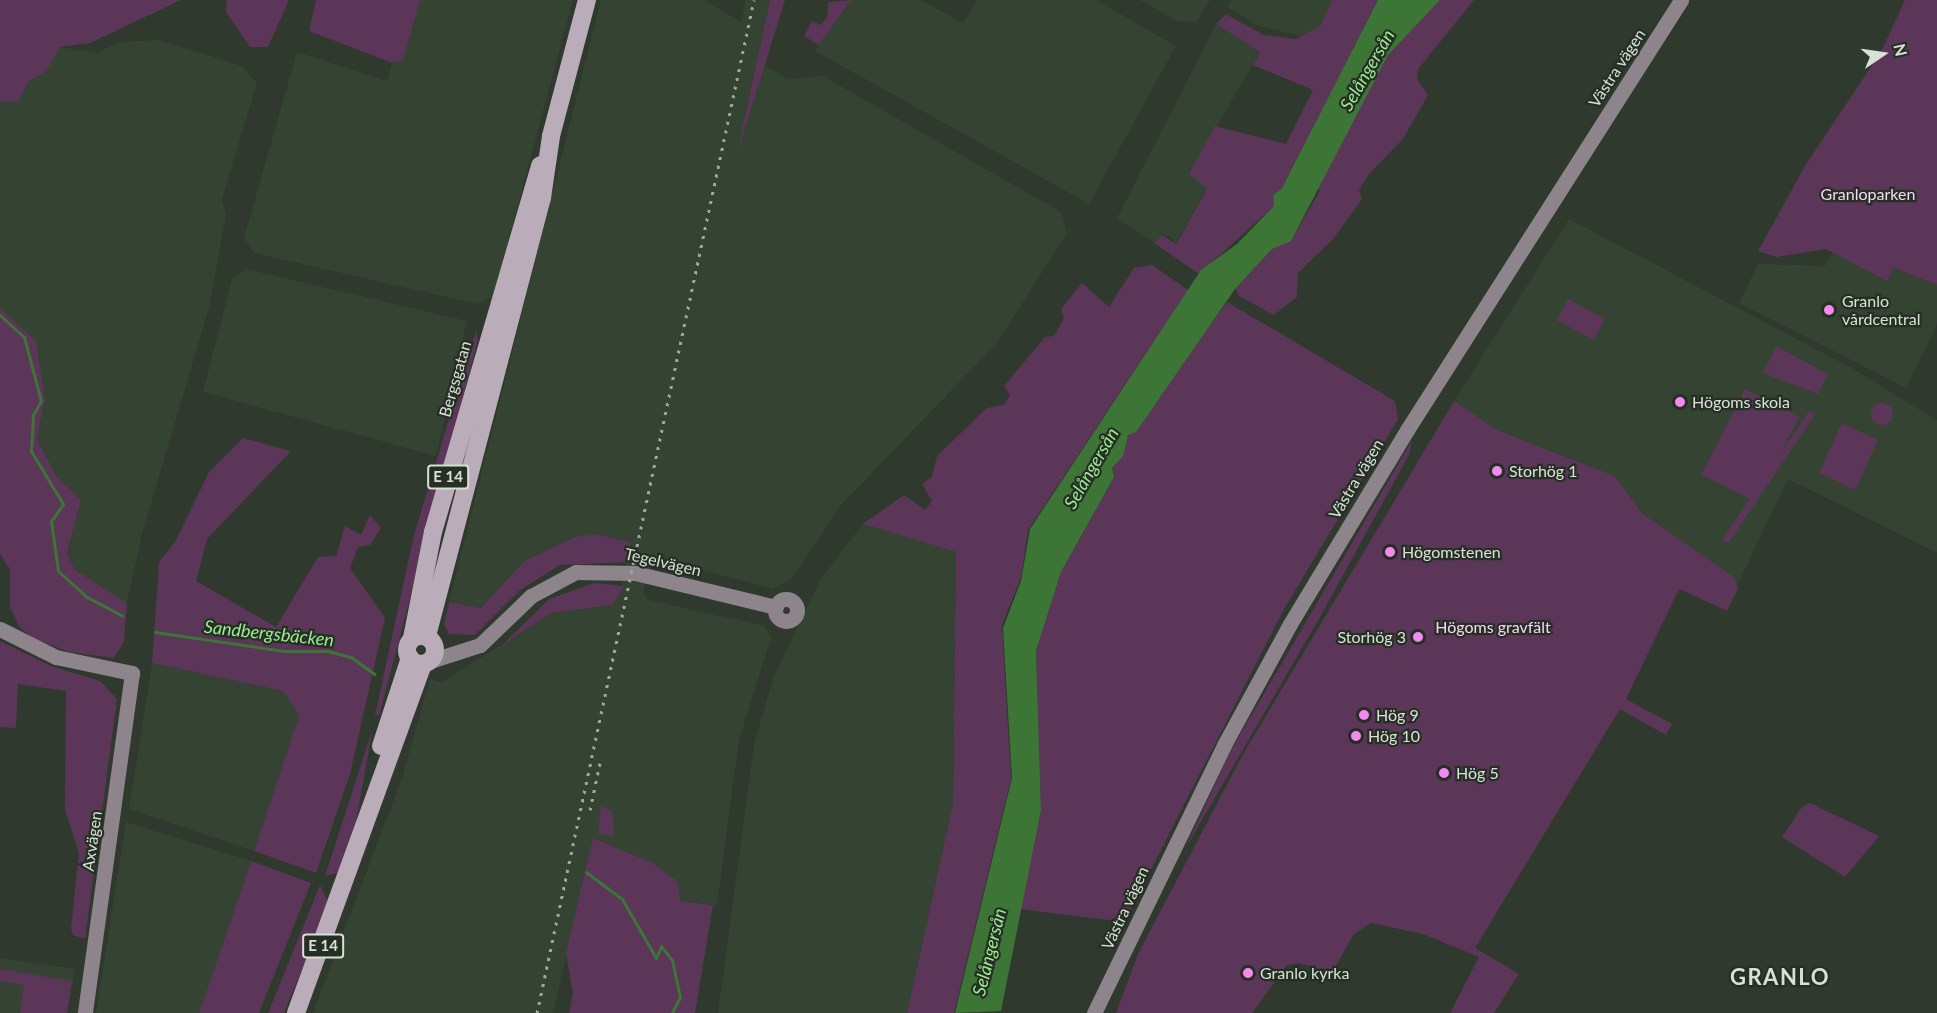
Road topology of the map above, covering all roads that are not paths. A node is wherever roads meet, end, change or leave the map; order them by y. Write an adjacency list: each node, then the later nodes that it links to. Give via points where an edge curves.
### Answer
1 (587, 0): 5 (highway, E 14, via 551,136 542,198)
2 (1682, 0): 8 (street, Västra vägen, via 1407,430 1290,624 1214,765)
3 (776, 607): 6 (street, Tegelvägen, via 635,573 576,572 552,581 486,641)
4 (0, 629): 9 (street, Axvägen, via 56,657 132,673)
5 (424, 639): 6 (street); 7 (highway, E 14); 7 (highway, E 14)
6 (460, 651): 7 (street, Tegelvägen)
7 (421, 661): 10 (highway, E 14, via 348,879)
8 (1103, 1006): 11 (street, Västra vägen)
9 (85, 1013)
10 (296, 1013)
11 (1094, 1013)

